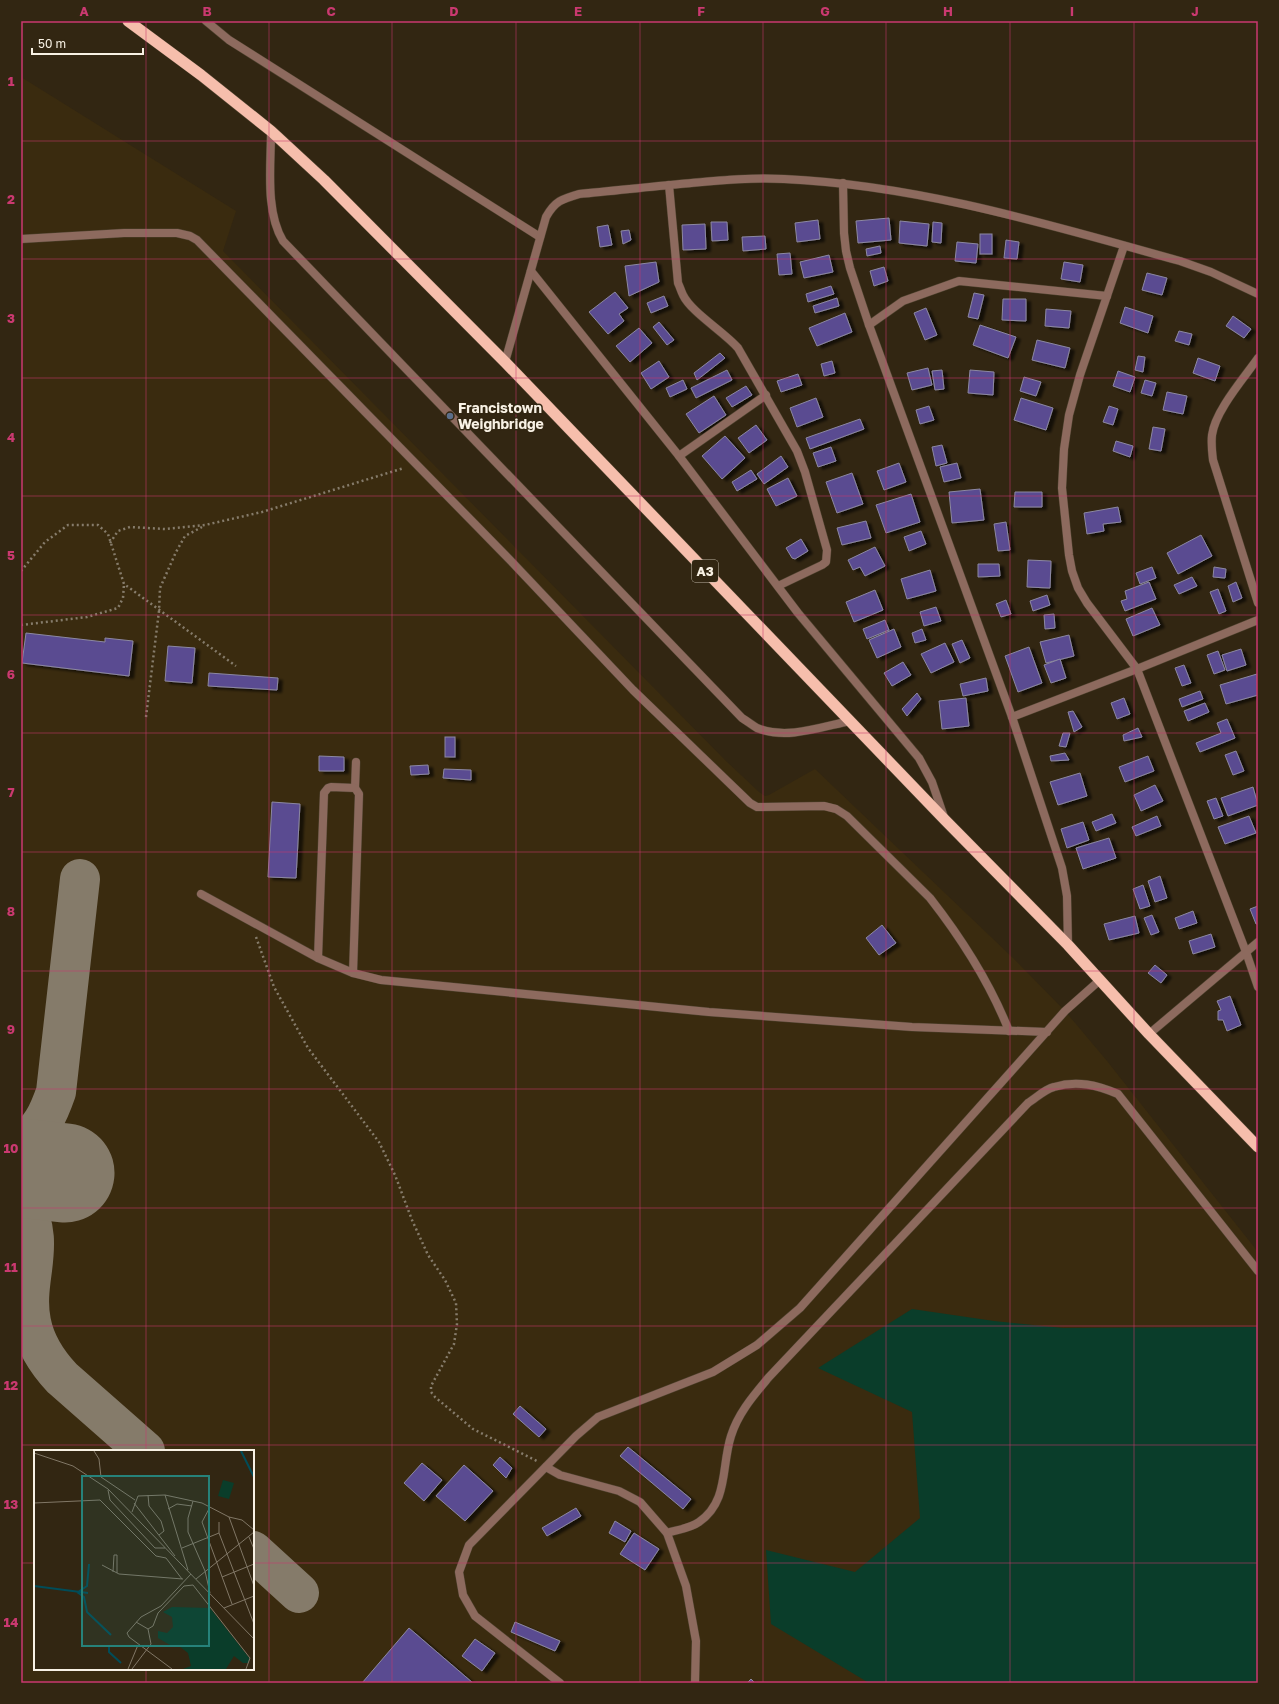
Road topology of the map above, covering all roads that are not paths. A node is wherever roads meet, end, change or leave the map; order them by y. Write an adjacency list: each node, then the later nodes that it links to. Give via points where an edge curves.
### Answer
1 (128, 21): 3 (highway, A3, via 201,74)
2 (206, 21): 6 (street, via 229,40)
3 (271, 131): 14 (highway, A3, via 324,180); 22 (street, via 272,209 277,231 283,241 742,718 757,728 789,733)
4 (843, 183): 5 (street, via 751,178); 8 (street, via 978,208); 12 (street, via 846,250)
5 (669, 185): 6 (street, via 579,194 563,198 552,206); 15 (street, via 678,283 683,295 690,305 738,348)
6 (540, 237): 9 (street)
7 (21, 239): 34 (street, via 124,233 177,233 190,236 204,247 633,690 750,802 757,807 824,806 836,809 847,816 930,898 988,984)
8 (1124, 246): 10 (street, via 1212,272); 11 (street)
9 (531, 271): 14 (street); 16 (street)
10 (1258, 294)
11 (1107, 296): 12 (street, via 959,281 903,301); 20 (street, via 1069,415 1062,488 1069,554 1078,588)
12 (869, 325): 21 (street)
13 (1258, 358): 18 (street, via 1222,409 1212,434 1211,447)
14 (505, 362): 22 (highway, A3)
15 (766, 395): 16 (street); 17 (street, via 801,460 827,550 826,562 822,565)
16 (679, 456): 17 (street)
17 (778, 586): 25 (street, via 919,758 927,770)
18 (1258, 602)
19 (1258, 620): 20 (street)
20 (1137, 669): 21 (street); 29 (street)
21 (1012, 717): 28 (street, via 1062,868 1067,896)
22 (850, 721): 25 (highway, A3)
23 (356, 762): 24 (street)
24 (355, 788): 30 (street, via 331,787 324,794); 31 (street, via 359,794)
25 (945, 820): 28 (highway, A3)
26 (201, 894): 30 (street)
27 (1258, 942): 29 (street)
28 (1068, 946): 32 (highway, A3)
29 (1246, 952): 33 (street); 36 (street)
30 (318, 958): 31 (street)
31 (353, 973): 34 (street, via 394,982 709,1012 912,1027)
32 (1100, 980): 35 (street, via 1065,1011); 36 (highway, A3)
33 (1258, 987)
34 (1009, 1031): 35 (street)
35 (1047, 1032): 39 (street, via 800,1308 757,1346 713,1372 598,1418)
36 (1149, 1034): 37 (highway, A3)
37 (1258, 1147)
38 (1258, 1271): 40 (street, via 1118,1094 1092,1085 1054,1087 1028,1103 769,1377 742,1411 731,1435 723,1489 714,1508 698,1523)
39 (546, 1467): 40 (street, via 560,1475 619,1491 640,1502); 41 (street, via 469,1545 459,1572 463,1595 475,1616)
40 (667, 1533): 42 (street, via 686,1586 696,1641)
41 (560, 1683)
42 (695, 1683)

